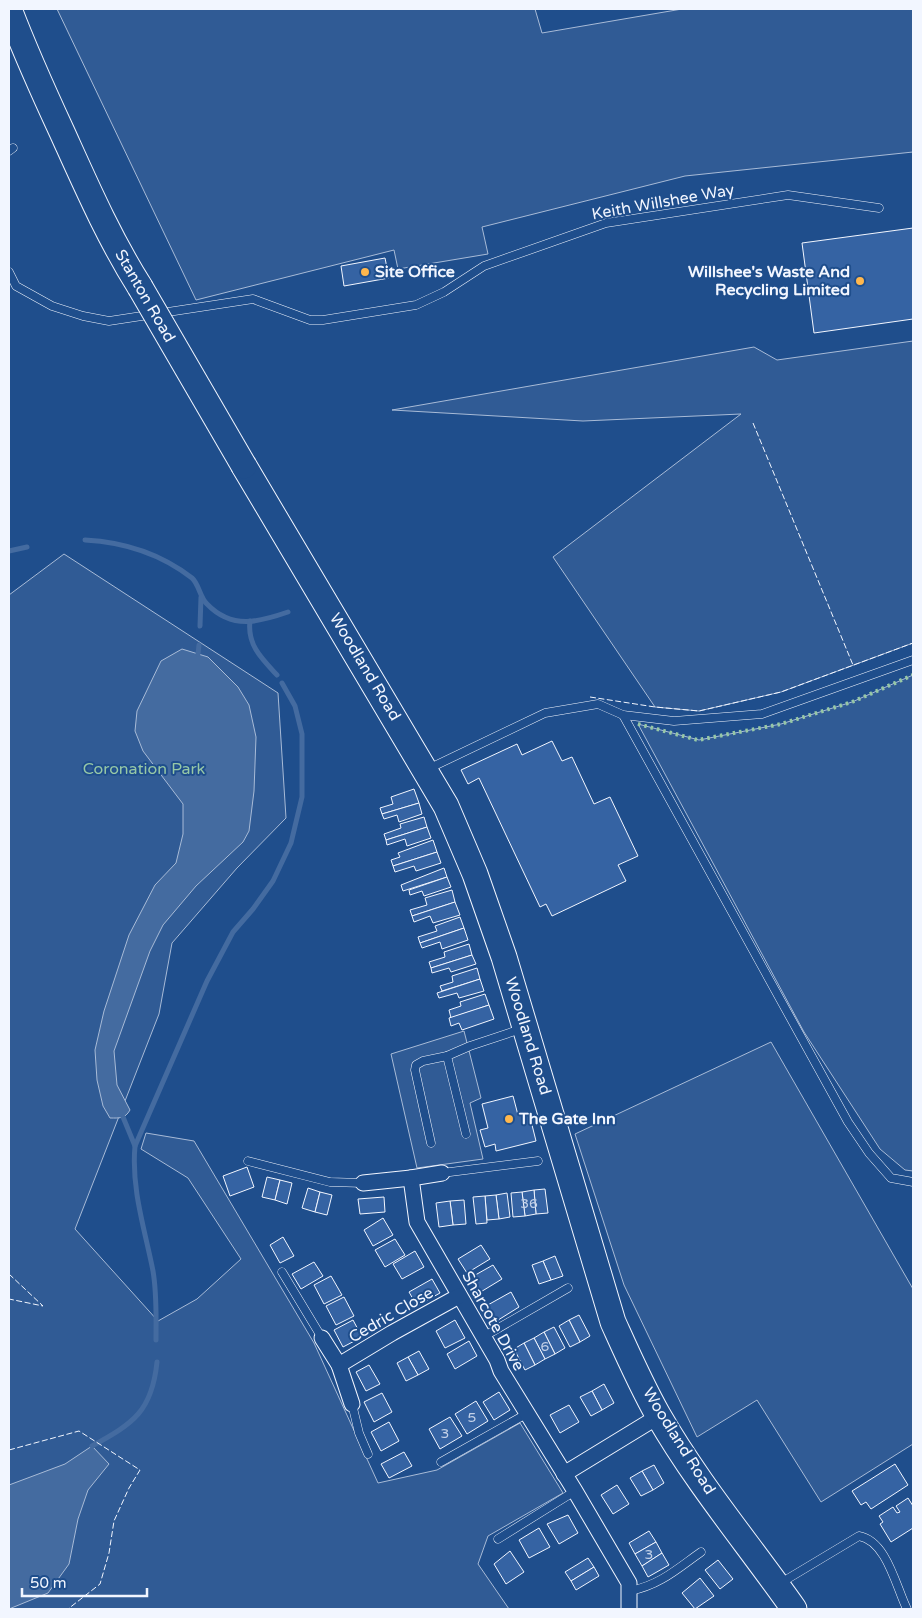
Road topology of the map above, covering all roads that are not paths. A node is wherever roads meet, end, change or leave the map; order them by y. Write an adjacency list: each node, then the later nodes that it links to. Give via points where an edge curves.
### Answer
1 (9, 10): 4 (highway, Stanton Road, bridge, via 31,66 118,252)
2 (879, 208): 3 (lane, Keith Willshee Way, via 788,195 606,223 484,266 444,292 416,305 323,320 310,320 252,299 109,320 52,306 16,286)
3 (9, 272)
4 (306, 569): 7 (highway, Woodland Road)
5 (913, 660): 6 (lane, via 762,714 674,721)
6 (623, 715): 7 (lane, via 598,704 545,714); 16 (lane, via 848,1122 891,1178)
7 (426, 771): 8 (highway, Woodland Road, via 446,806 475,874 504,957)
8 (523, 1028): 9 (lane); 26 (highway, Woodland Road, via 557,1130 613,1322)
9 (447, 1056): 10 (lane); 11 (lane, via 423,1061 416,1065 415,1070)
10 (466, 1134)
11 (431, 1143)
12 (248, 1161): 17 (lane, via 330,1182)
13 (538, 1161): 14 (lane)
14 (442, 1173): 15 (street)
15 (411, 1178): 17 (street); 20 (street, Sharcote Drive, via 417,1222)
16 (913, 1182)
17 (363, 1183)
18 (282, 1272): 22 (lane)
19 (568, 1288): 21 (lane)
20 (459, 1296): 21 (street, Sharcote Drive); 23 (street, Cedric Close)
21 (484, 1337): 25 (street, Sharcote Drive, via 500,1371)
22 (322, 1338): 23 (street, Cedric Close)
23 (340, 1365): 24 (street, Cedric Close)
24 (352, 1404): 27 (lane)
25 (528, 1413): 28 (lane); 29 (street, Sharcote Drive)
26 (659, 1416): 29 (street); 33 (highway, Woodland Road)
27 (368, 1454)
28 (441, 1462)
29 (564, 1474): 30 (street, Sharcote Drive)
30 (575, 1491): 31 (lane); 34 (street, Sharcote Drive, via 629,1583)
31 (498, 1539)
32 (701, 1552): 34 (lane, via 660,1581)
33 (777, 1585): 36 (highway, Woodland Road); 37 (lane, via 859,1536 868,1537 885,1557)
34 (630, 1591): 35 (street)
35 (629, 1609)
36 (794, 1609)
37 (907, 1609)

